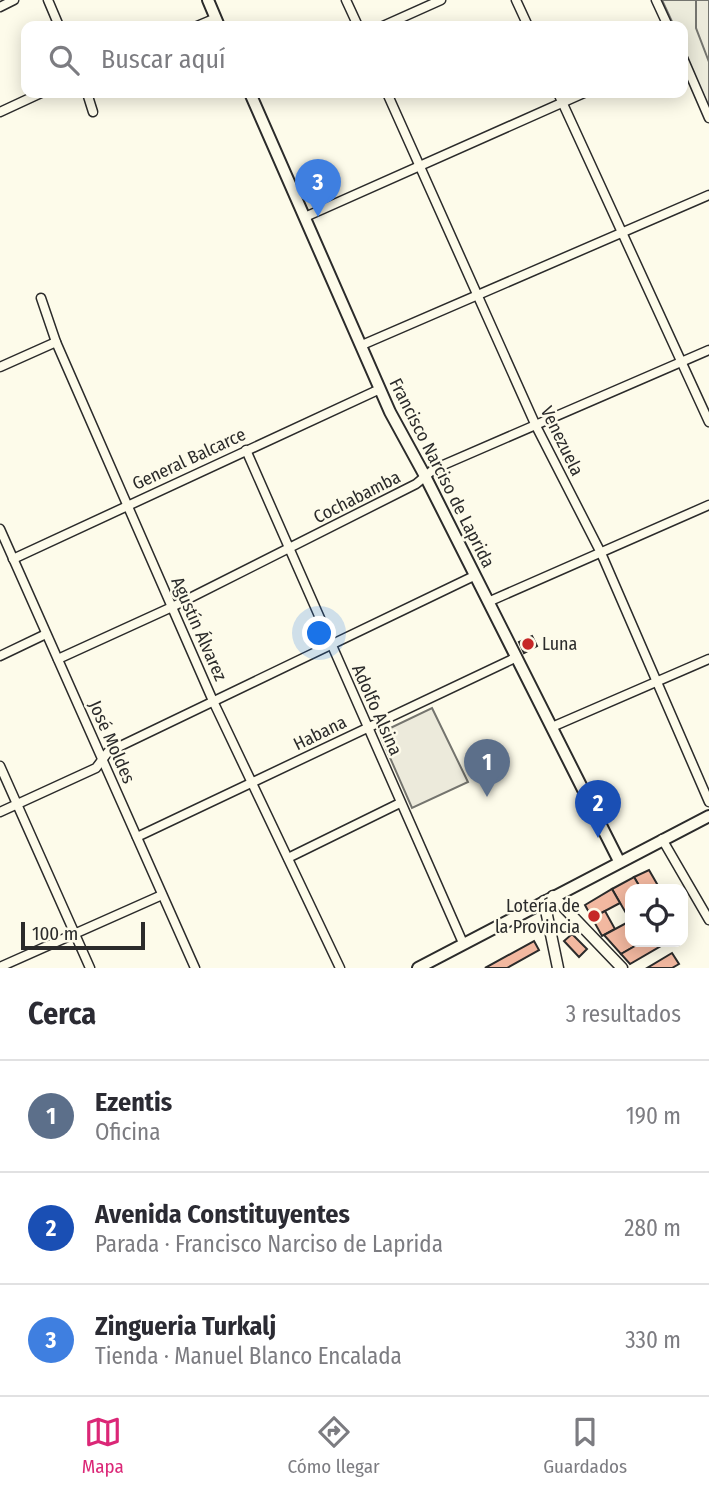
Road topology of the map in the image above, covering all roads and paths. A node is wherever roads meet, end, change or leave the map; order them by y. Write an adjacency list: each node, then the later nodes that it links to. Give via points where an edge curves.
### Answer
1 (15, 0): 8 (street)
2 (48, 0): 9 (street)
3 (208, 0): 10 (main road)
4 (346, 0): 11 (street)
5 (441, 0): 12 (street)
6 (516, 0): 13 (street)
7 (656, 0): 14 (street)
8 (0, 7)
9 (58, 21)
10 (218, 21)
11 (356, 21)
12 (394, 21)
13 (526, 21)
14 (666, 21)
15 (688, 70): 25 (street)
16 (30, 98): 24 (street)
17 (89, 98): 23 (street)
18 (252, 98): 28 (main road, Francisco Narciso de Laprida)
19 (389, 98): 26 (street, Venezuela)
20 (560, 98): 22 (street)
21 (571, 98): 22 (street)
22 (562, 102): 26 (street); 29 (street)
23 (93, 111)
24 (0, 112)
25 (709, 118)
26 (419, 166): 28 (street); 30 (street, Venezuela)
27 (709, 195): 29 (street)
28 (305, 217): 33 (main road, Francisco Narciso de Laprida)
29 (623, 232): 30 (street); 35 (street)
30 (477, 295): 33 (street); 39 (street, Venezuela)
31 (41, 298): 32 (street, Agustín Álvarez)
32 (56, 342): 36 (street); 43 (street, Agustín Álvarez)
33 (362, 345): 37 (main road, Francisco Narciso de Laprida)
34 (709, 350): 35 (street, Cochabamba)
35 (681, 363): 38 (street); 39 (street, Cochabamba)
36 (0, 367)
37 (380, 388): 40 (street, General Balcarce); 41 (main road, Francisco Narciso de Laprida)
38 (709, 422)
39 (536, 426): 41 (street, Cochabamba); 46 (street, Venezuela)
40 (246, 450): 43 (street, General Balcarce); 45 (street, Adolfo Alsina)
41 (425, 476): 45 (street, Cochabamba); 48 (main road, Francisco Narciso de Laprida)
42 (709, 505): 46 (street)
43 (128, 506): 47 (street, General Balcarce); 50 (street, Agustín Álvarez)
44 (0, 529): 47 (street, José Moldes)
45 (289, 548): 50 (street, Cochabamba); 52 (street, Adolfo Alsina)
46 (601, 553): 49 (street); 57 (street, Venezuela)
47 (13, 559): 51 (street, José Moldes)
48 (474, 576): 49 (main road, Francisco Narciso de Laprida); 52 (street)
49 (488, 601): 54 (main road, Francisco Narciso de Laprida)
50 (172, 607): 55 (street, Cochabamba); 58 (street, Agustín Álvarez)
51 (46, 634): 53 (street); 55 (street, José Moldes)
52 (331, 644): 58 (street); 60 (street, Adolfo Alsina)
53 (0, 656)
54 (517, 657): 59 (main road, Francisco Narciso de Laprida); 60 (street, Habana)
55 (58, 659): 61 (street, José Moldes)
56 (709, 659): 57 (street)
57 (656, 682): 59 (street); 64 (street, Venezuela)
58 (213, 701): 61 (street, via 108,752); 63 (street, Agustín Álvarez)
59 (552, 727): 72 (main road, Francisco Narciso de Laprida)
60 (368, 728): 63 (street, Habana); 65 (street, Adolfo Alsina)
61 (102, 760): 66 (street, via 96,768); 69 (street, José Moldes)
62 (0, 766): 66 (street)
63 (252, 784): 69 (street, Habana); 71 (street, Agustín Álvarez)
64 (709, 802)
65 (400, 803): 71 (street); 77 (street, Adolfo Alsina)
66 (17, 804): 67 (street); 76 (street)
67 (0, 813)
68 (709, 816): 70 (main road)
69 (137, 837): 73 (street, José Moldes)
70 (662, 839): 72 (main road); 75 (street)
71 (288, 858): 81 (street, Agustín Álvarez)
72 (619, 861): 74 (main road)
73 (162, 895): 76 (street); 80 (street, José Moldes)
74 (549, 898): 77 (main road); 83 (street); 84 (street)
75 (709, 919)
76 (75, 934): 78 (street); 79 (street)
77 (463, 943): 82 (main road)
78 (0, 967)
79 (90, 968)
80 (195, 968)
81 (340, 968)
82 (418, 968)
83 (558, 968)
84 (622, 968)

